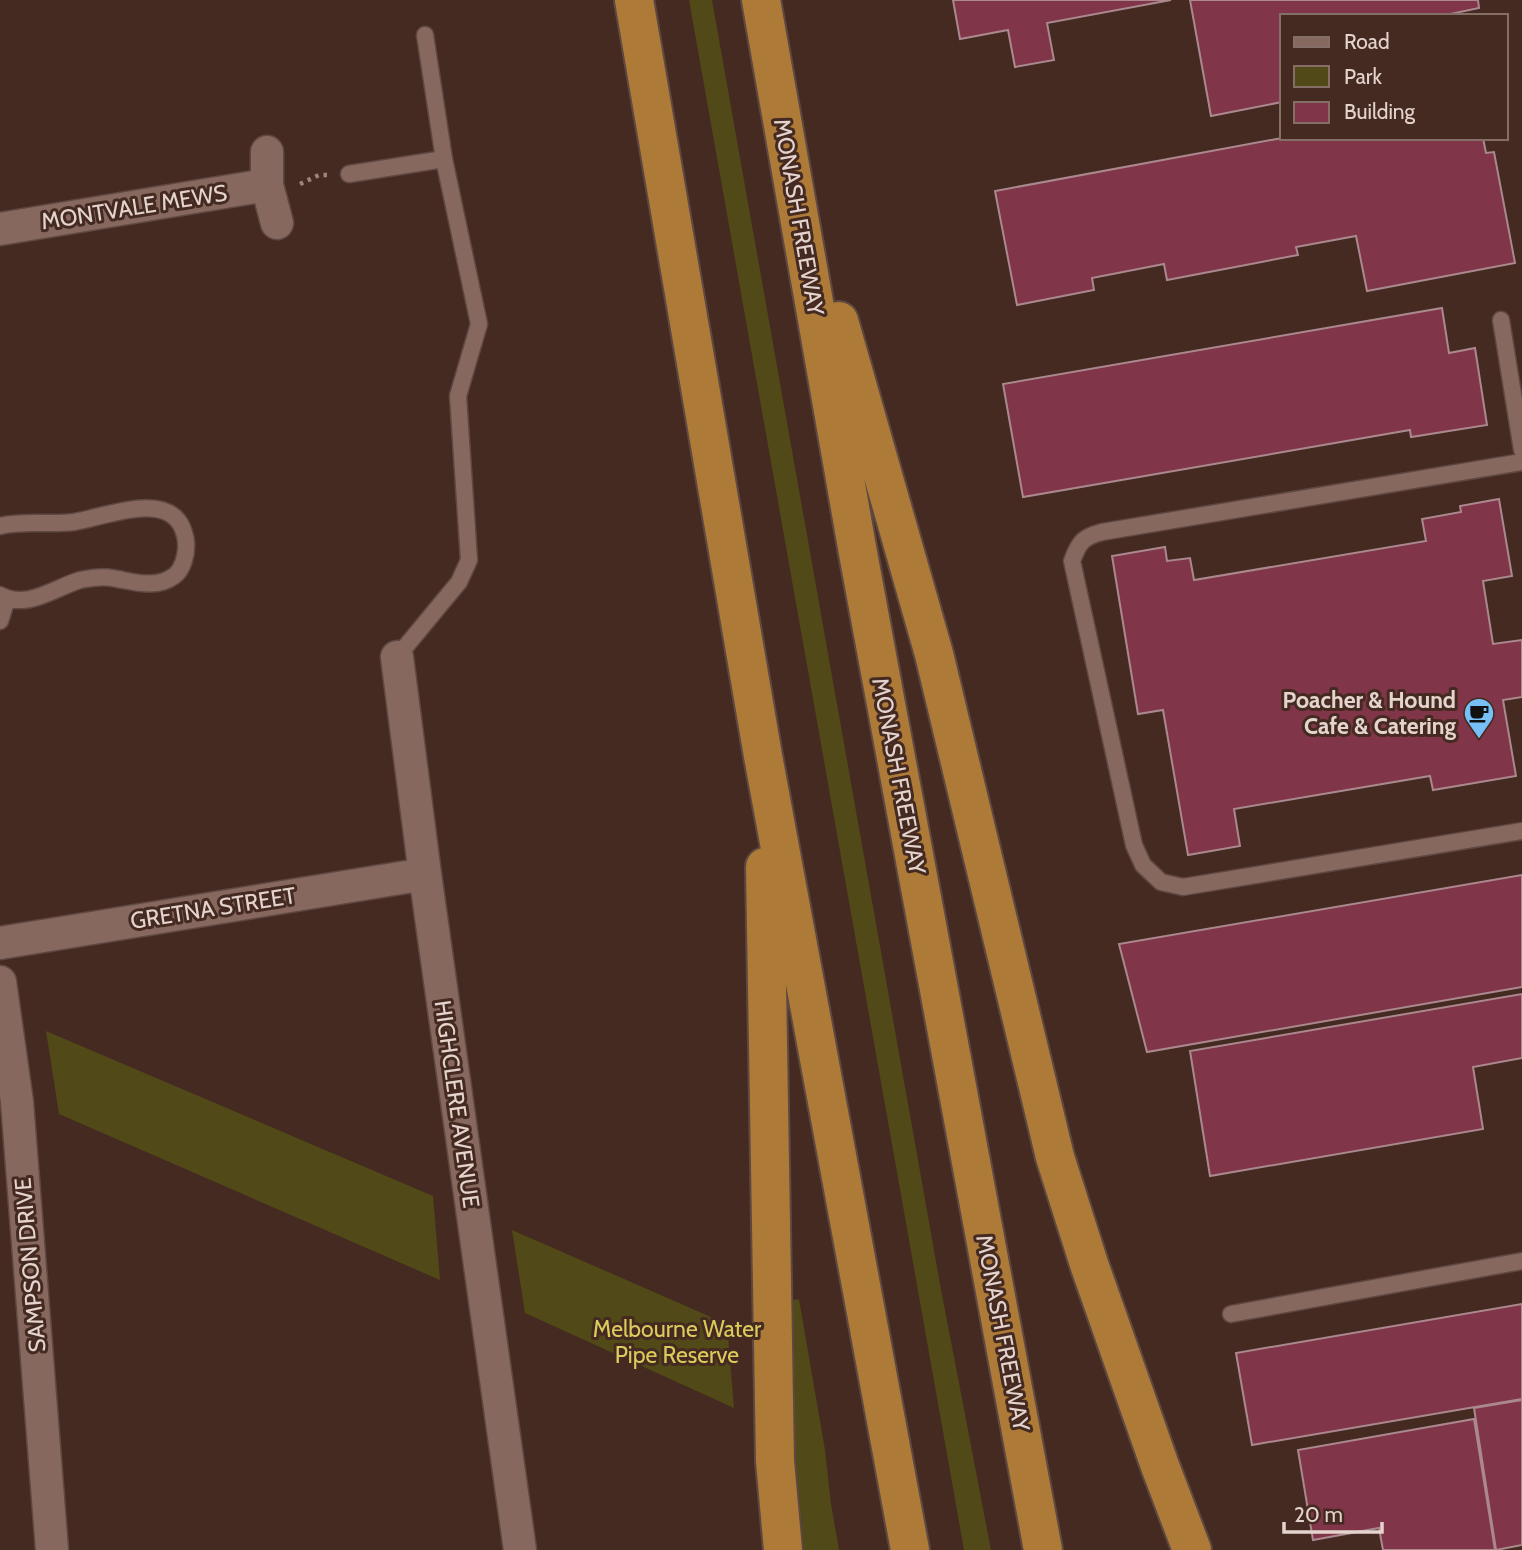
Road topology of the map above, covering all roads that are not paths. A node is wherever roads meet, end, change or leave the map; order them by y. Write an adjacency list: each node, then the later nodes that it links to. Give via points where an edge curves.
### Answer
1 (634, 0): 18 (highway)
2 (761, 0): 4 (highway, MONASH FREEWAY)
3 (425, 35): 6 (lane)
4 (783, 127): 29 (highway, MONASH FREEWAY); 30 (highway, via 934,654 1055,1157 1088,1264)
5 (267, 152): 8 (street)
6 (444, 159): 7 (lane); 17 (lane, via 480,324 458,396 469,560 459,582)
7 (349, 174)
8 (267, 185): 9 (street); 10 (street, MONTVALE MEWS)
9 (277, 223)
10 (0, 229)
11 (1501, 320): 12 (lane)
12 (1522, 450)
13 (1522, 462): 19 (lane, via 1102,532 1087,536 1072,561 1135,845 1143,865 1161,882 1183,887)
14 (0, 526): 15 (lane, via 74,522 153,508 176,517 187,540 181,567 161,582 97,578 21,601)
15 (4, 597): 16 (lane)
16 (0, 621)
17 (397, 657): 20 (street, HIGHCLERE AVENUE)
18 (763, 756): 27 (highway, via 775,1447); 28 (highway)
19 (1522, 831)
20 (425, 874): 21 (street, GRETNA STREET); 26 (street, HIGHCLERE AVENUE)
21 (0, 943)
22 (0, 982): 25 (street, SAMPSON DRIVE, via 17,1102)
23 (1522, 1261): 24 (lane)
24 (1231, 1314)
25 (52, 1550)
26 (520, 1550)
27 (783, 1550)
28 (909, 1550)
29 (1043, 1550)
30 (1192, 1550)

